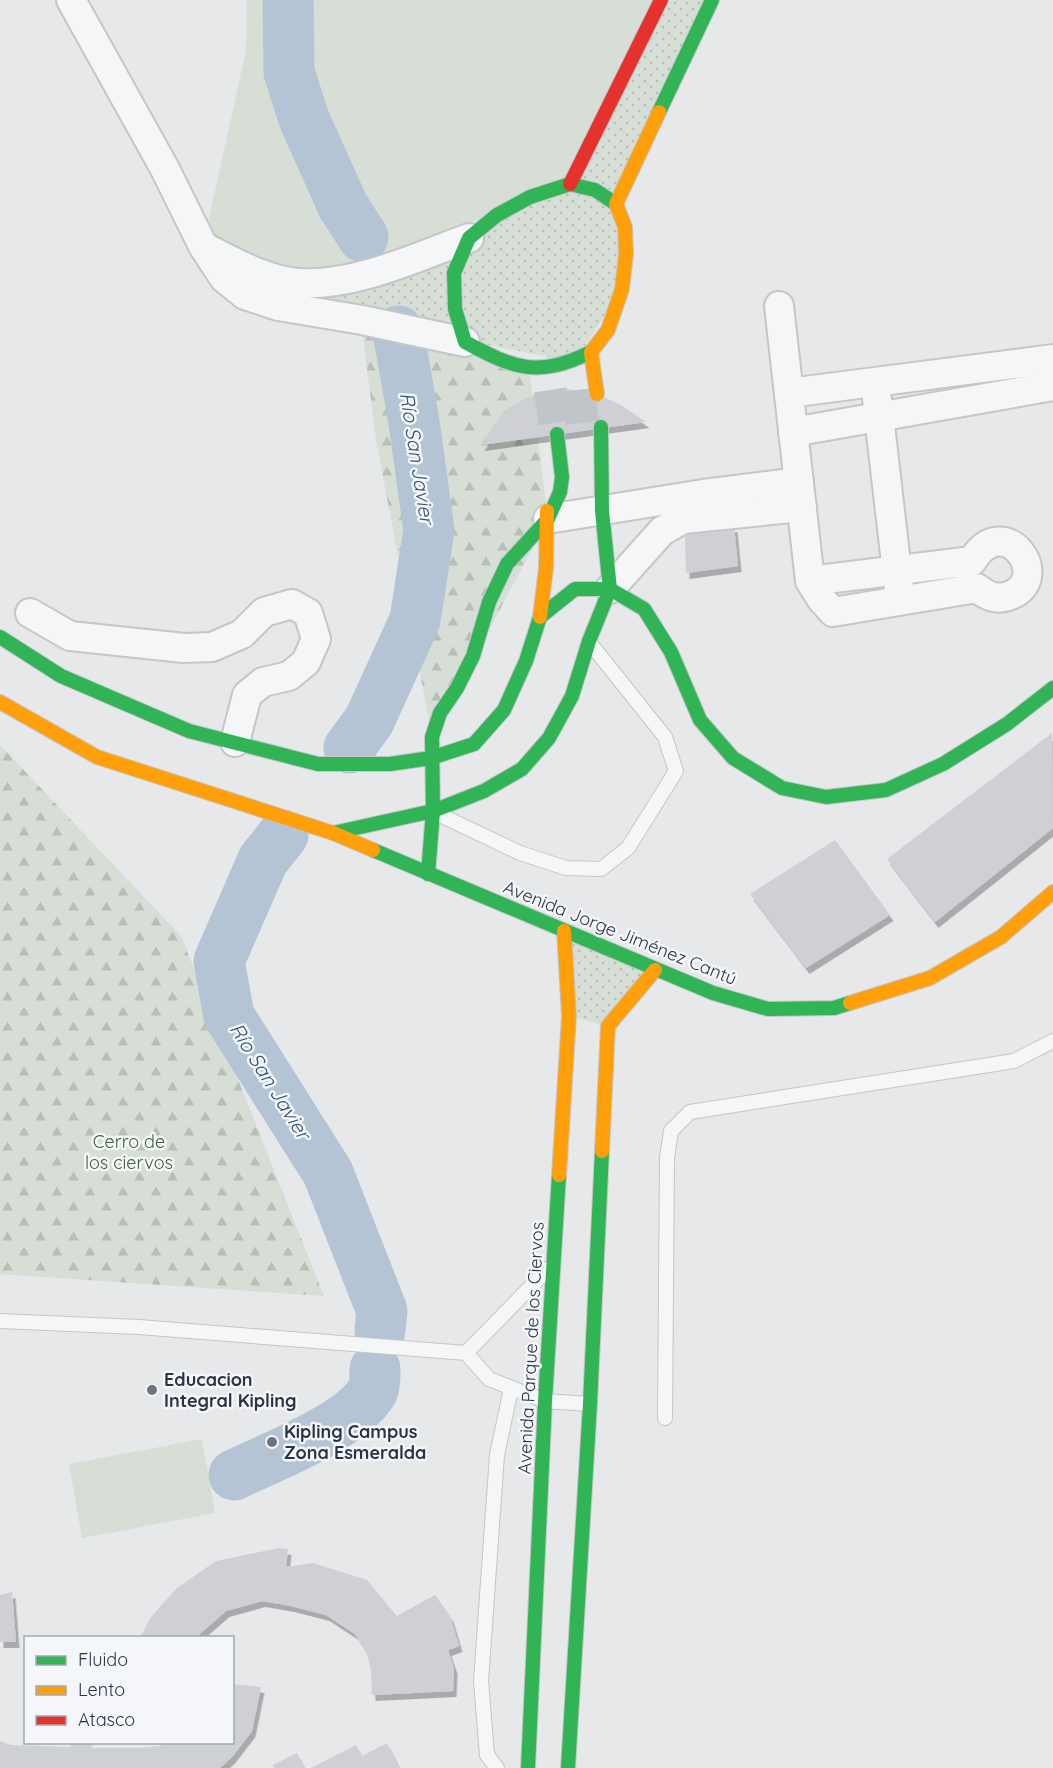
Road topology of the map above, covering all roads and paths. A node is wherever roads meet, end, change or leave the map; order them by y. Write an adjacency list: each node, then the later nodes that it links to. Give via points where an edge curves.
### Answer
1 (71, 0): 7 (street)
2 (661, 0): 4 (street)
3 (712, 0): 5 (street)
4 (570, 184): 5 (street, via 595,190); 6 (street, via 530,197 497,215)
5 (616, 204): 10 (street, via 625,226 622,289 608,330)
6 (469, 238): 7 (street, via 374,272 297,283 246,268); 9 (street, via 454,273 455,309)
7 (203, 246): 9 (street, via 224,278 245,295 278,306)
8 (779, 306): 15 (street)
9 (465, 342): 10 (street, via 531,374 575,367)
10 (591, 352): 16 (street)
11 (1053, 359): 12 (street)
12 (976, 369): 13 (street); 17 (street)
13 (875, 382): 15 (street); 18 (street)
14 (1053, 386): 17 (street)
15 (789, 393): 20 (street)
16 (597, 394)
17 (982, 398): 18 (street)
18 (879, 417): 20 (street); 27 (street)
19 (601, 427): 26 (street)
20 (793, 432): 23 (street)
21 (556, 434): 24 (street, via 562,477 560,492)
22 (587, 453): 26 (street)
23 (800, 495): 25 (street); 28 (street)
24 (547, 507): 26 (street); 32 (street); 38 (street, via 507,564 489,603 473,656 440,713 432,737)
25 (681, 508): 26 (street); 29 (street)
26 (602, 511): 29 (street)
27 (897, 571): 28 (street); 30 (street); 30 (street, via 972,561 990,543 1003,541 1021,552 1027,562 1023,585 1002,598 987,596 976,588)
28 (810, 582): 30 (street, via 833,612)
29 (610, 589): 32 (street, via 575,589); 34 (street); 35 (street, via 644,609 671,652 700,720 734,758 782,789 826,797 886,790 943,764 1007,724)
30 (900, 600)
31 (30, 613): 37 (street, via 70,636 184,648 212,647 242,634 264,612 292,604 308,613 316,639 306,662 289,676 263,681 247,695)
32 (540, 617): 38 (street, via 504,710 474,744)
33 (0, 637): 37 (street, via 61,675 189,731)
34 (589, 642): 39 (street, via 572,696 549,738 522,769 484,791); 39 (lane, via 665,737 676,771 628,848 601,869 566,868 520,853)
35 (1053, 688)
36 (0, 702): 40 (street, Avenida Jorge Jiménez Cantú, via 98,757)
37 (235, 742): 38 (street, via 318,764 390,764)
38 (431, 758): 39 (street)
39 (433, 811): 40 (street); 41 (street)
40 (333, 833): 41 (street, Avenida Jorge Jiménez Cantú)
41 (428, 873): 43 (street, Avenida Jorge Jiménez Cantú)
42 (1053, 892): 44 (street, Avenida Jorge Jiménez Cantú, via 1001,937 930,978 834,1008 768,1009)
43 (564, 931): 44 (street, Avenida Jorge Jiménez Cantú); 46 (street, Avenida Parque de los Ciervos, via 574,1018 560,1238)
44 (655, 970): 51 (street, via 603,1025 592,1239)
45 (1053, 1041): 52 (lane, via 1014,1061 690,1112 671,1131 667,1158)
46 (553, 1264): 48 (lane); 50 (street, Avenida Parque de los Ciervos)
47 (0, 1321): 48 (lane, via 139,1327)
48 (466, 1353): 49 (lane, via 489,1379)
49 (511, 1389): 50 (lane); 53 (lane, via 497,1455 481,1681 487,1755)
50 (545, 1401): 51 (lane); 54 (street, Avenida Parque de los Ciervos)
51 (590, 1404): 55 (street)
52 (665, 1418)
53 (497, 1768)
54 (528, 1768)
55 (568, 1768)

